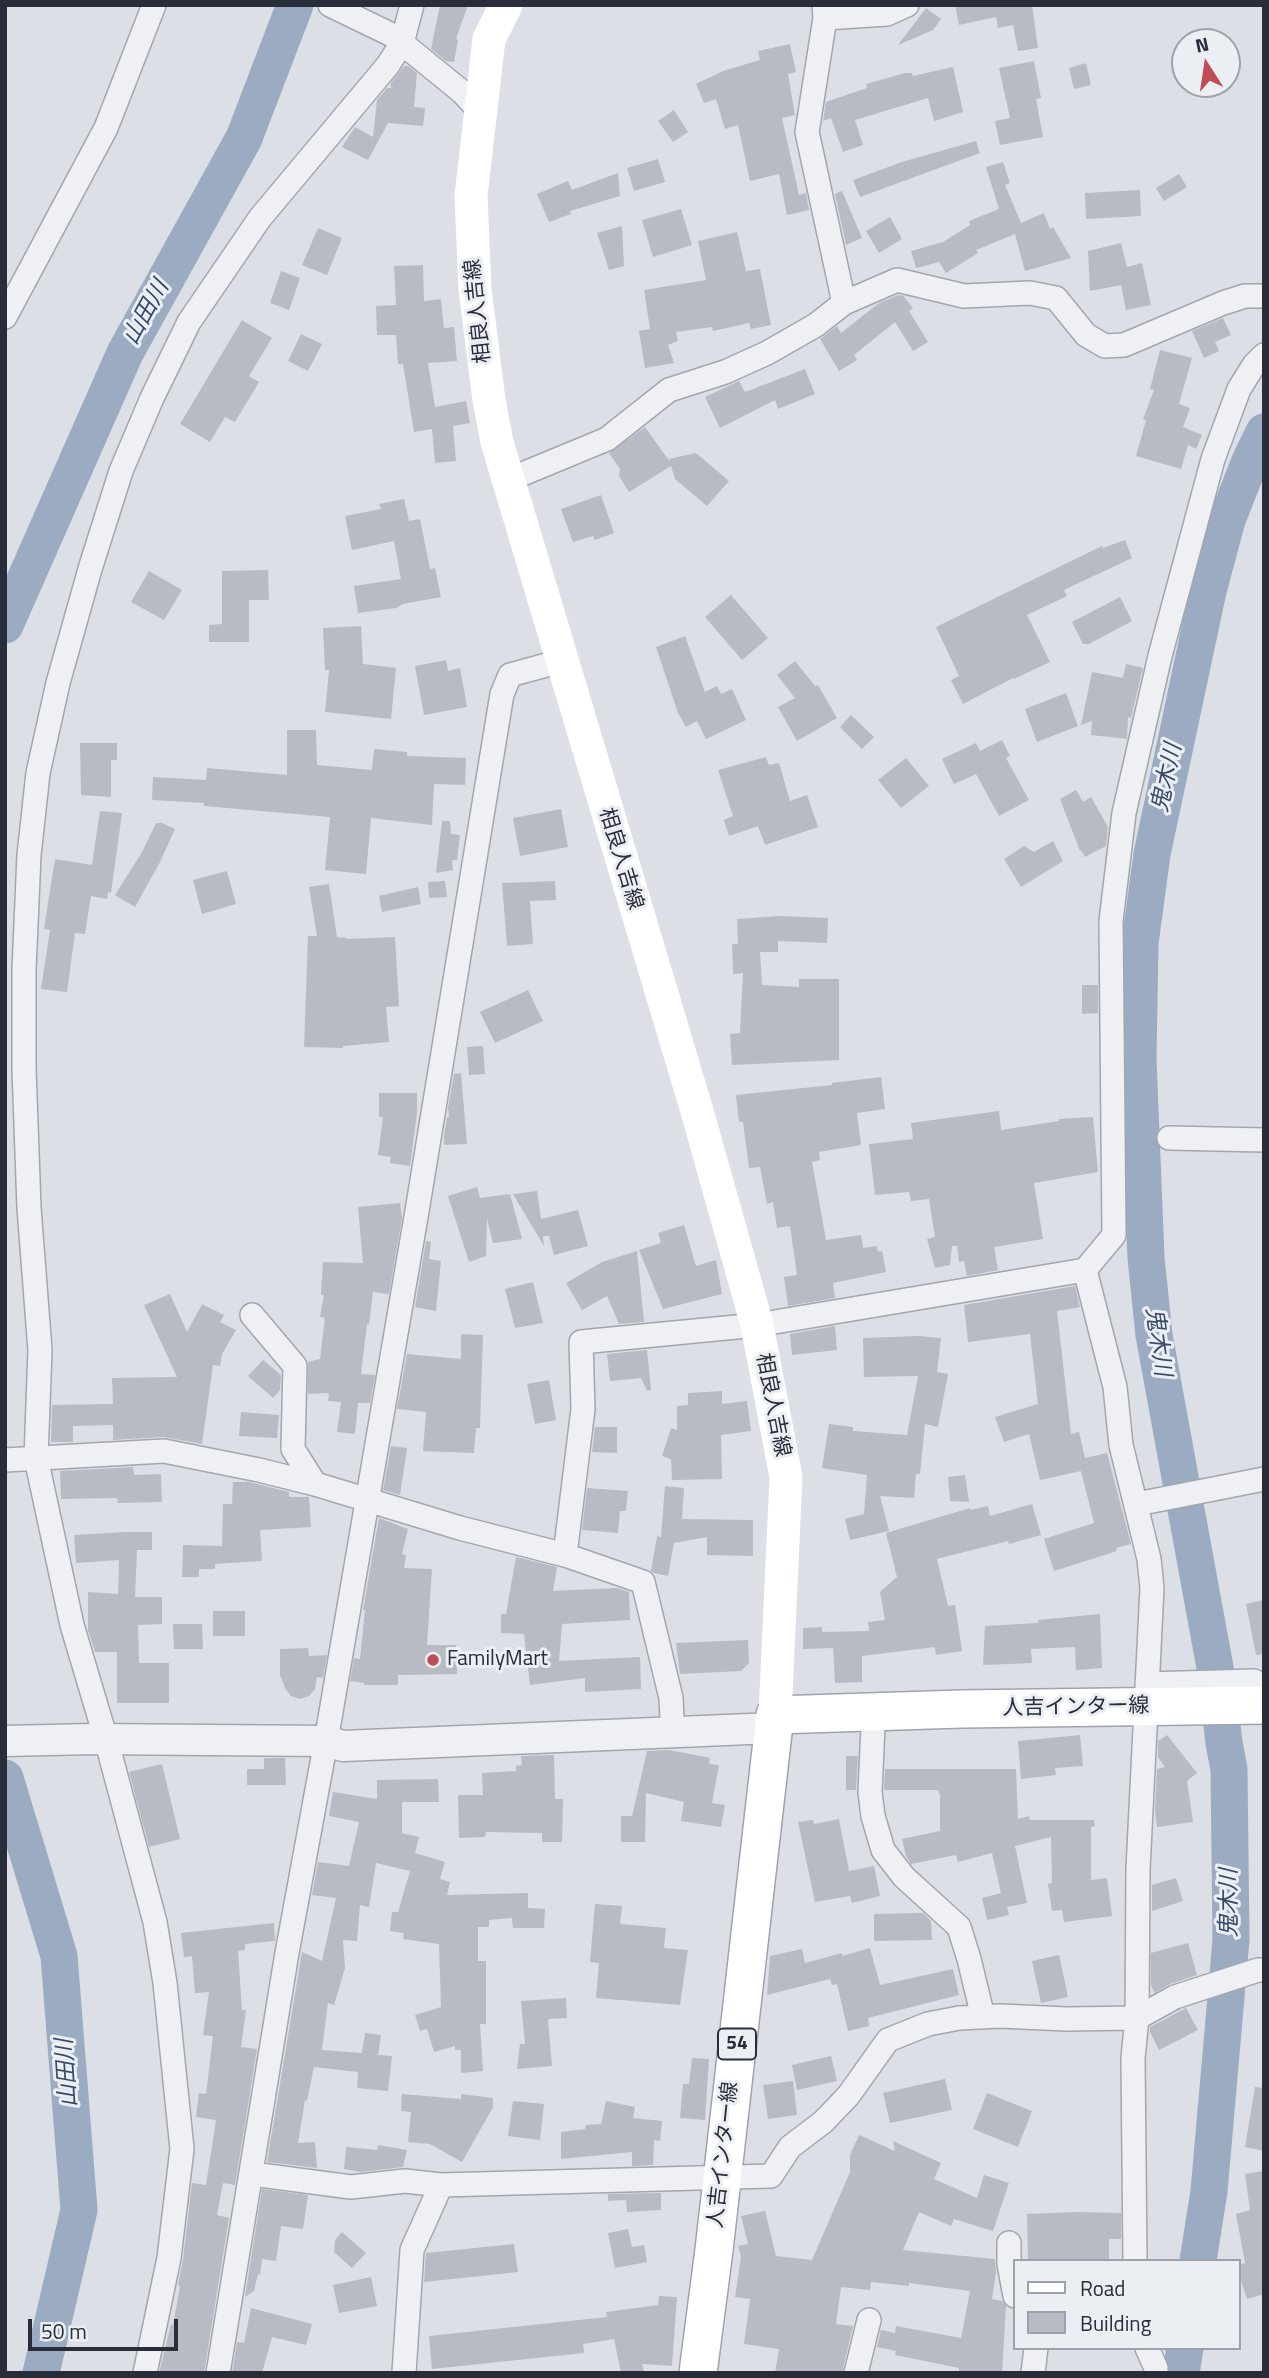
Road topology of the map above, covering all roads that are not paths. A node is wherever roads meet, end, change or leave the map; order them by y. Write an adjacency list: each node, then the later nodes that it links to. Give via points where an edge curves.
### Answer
1 (154, 5): 11 (street, via 106,128)
2 (330, 5): 7 (street)
3 (412, 5): 7 (street)
4 (506, 5): 8 (main road, 相良人吉線, via 488,39)
5 (907, 5): 6 (street, via 887,14)
6 (825, 12): 10 (street, via 807,132)
7 (397, 39): 8 (street); 20 (street, via 388,65 260,218 190,322 121,471 58,683 38,773 29,855 24,1068 40,1350)
8 (479, 110): 13 (main road, 相良人吉線, via 471,196 475,289 489,400)
9 (1264, 296): 10 (street, via 1245,296 1124,345 1105,346 1086,335 1056,298 1030,293 964,296 897,280)
10 (844, 303): 13 (street, via 767,353 668,390 607,439)
11 (5, 317)
12 (1264, 355): 17 (street, via 1239,389 1213,459 1124,813 1111,921 1114,1235)
13 (508, 480): 14 (main road, 相良人吉線)
14 (561, 661): 19 (main road, 相良人吉線); 23 (street, via 510,676 502,694)
15 (1169, 1138): 16 (street)
16 (1264, 1140)
17 (1085, 1270): 19 (street); 24 (street, via 1115,1387 1121,1445)
18 (252, 1315): 22 (street, via 295,1366 293,1450)
19 (757, 1325): 25 (street, via 581,1342 583,1409); 29 (main road, 相良人吉線, via 786,1477)
20 (22, 1458): 22 (street, via 164,1451); 31 (street, via 72,1625)
21 (1264, 1479): 24 (street)
22 (315, 1484): 23 (street)
23 (366, 1500): 25 (street); 33 (street)
24 (1137, 1504): 27 (street, via 1152,1588)
25 (565, 1555): 28 (street, via 643,1582 671,1698)
26 (1258, 1701): 27 (main road, 人吉インター線)
27 (1147, 1705): 29 (main road, 人吉インター線); 30 (main road, 人吉インター線); 36 (street, via 1138,1869)
28 (672, 1720): 29 (street); 33 (street, via 344,1734)
29 (775, 1721): 30 (main road, 人吉インター線); 33 (street, via 343,1746); 38 (main road, 人吉インター線 / 54)
30 (873, 1726): 35 (street, via 870,1792 883,1850 904,1877 959,1927)
31 (99, 1739): 32 (street); 33 (street); 46 (street, via 155,1922 182,2149 169,2258)
32 (5, 1741)
33 (326, 1741): 37 (street, via 286,1953)
34 (1264, 1970): 36 (street, via 1175,1997)
35 (983, 2017): 36 (street); 38 (street, via 928,2024 888,2040 848,2096 790,2147 771,2176)
36 (1137, 2018): 41 (street, via 1133,2058)
37 (252, 2175): 39 (street, via 351,2187 405,2181); 47 (street)
38 (721, 2177): 39 (street); 49 (main road, 人吉インター線 / 54)
39 (441, 2185): 48 (street, via 412,2250)
40 (1009, 2244): 42 (street)
41 (1135, 2259)
42 (1014, 2291)
43 (869, 2320): 50 (street)
44 (1036, 2350): 51 (street)
45 (1148, 2350): 52 (street)
46 (145, 2373)
47 (218, 2373)
48 (404, 2373)
49 (698, 2373)
50 (856, 2373)
51 (1033, 2373)
52 (1156, 2373)

